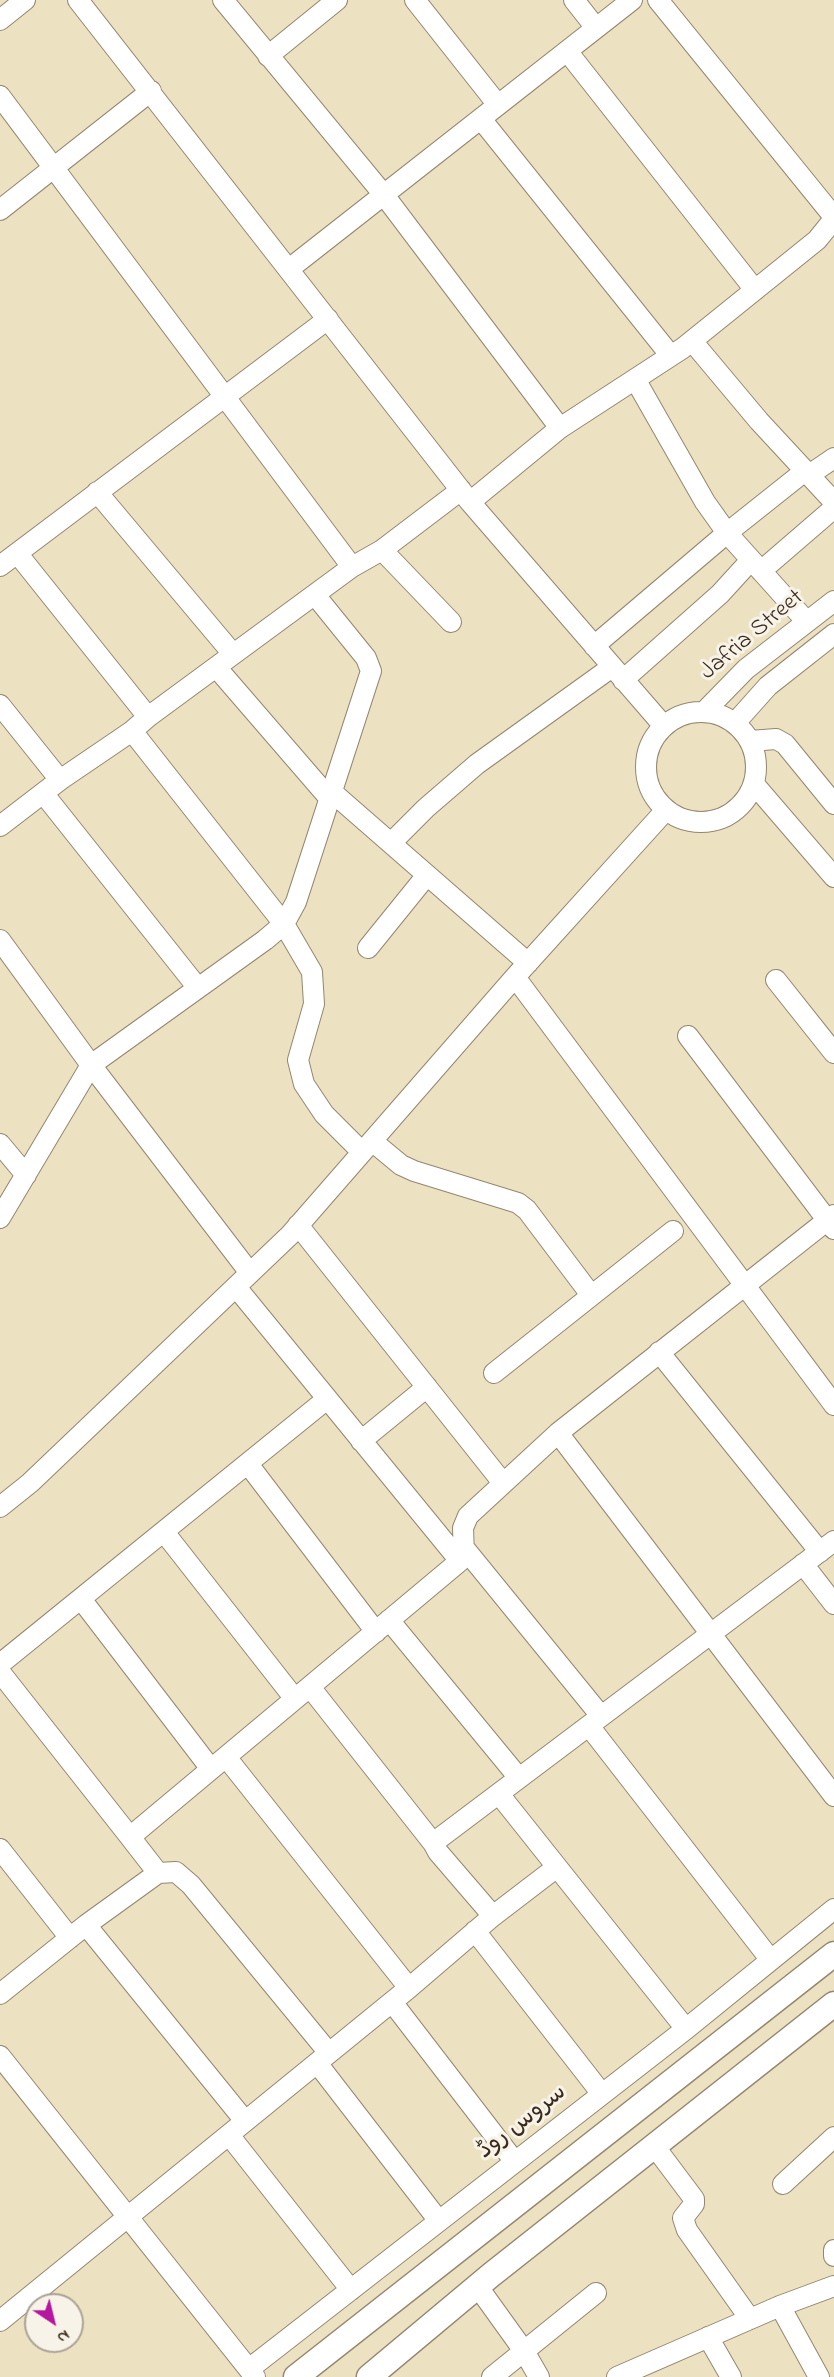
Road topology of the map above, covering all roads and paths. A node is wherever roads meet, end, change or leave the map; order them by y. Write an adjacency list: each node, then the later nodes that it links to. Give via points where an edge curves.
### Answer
1 (25, 0): 9 (street)
2 (78, 0): 13 (street)
3 (223, 0): 12 (street)
4 (337, 0): 12 (street)
5 (415, 0): 15 (street)
6 (574, 0): 10 (street)
7 (632, 0): 10 (street)
8 (658, 0): 20 (street)
9 (0, 20)
10 (596, 28): 11 (street)
11 (567, 51): 15 (street); 22 (street)
12 (268, 56): 18 (street)
13 (151, 91): 17 (street); 21 (street)
14 (0, 96): 17 (street)
15 (498, 105): 16 (street)
16 (481, 119): 18 (street); 25 (street)
17 (55, 167): 19 (street); 27 (street)
18 (384, 195): 21 (street); 28 (street)
19 (0, 210)
20 (833, 221): 22 (street, via 817,240)
21 (289, 269): 23 (street)
22 (755, 290): 24 (street)
23 (328, 319): 27 (street); 32 (street)
24 (692, 341): 25 (street); 30 (street)
25 (671, 356): 26 (street)
26 (635, 379): 28 (street); 35 (street)
27 (226, 396): 31 (street); 40 (street)
28 (560, 428): 32 (street)
29 (834, 458): 30 (street)
30 (807, 473): 33 (street); 35 (street)
31 (98, 492): 37 (street); 47 (street)
32 (466, 496): 36 (street); 46 (street)
33 (834, 502)
34 (834, 508): 38 (street)
35 (727, 533): 38 (street); 46 (street)
36 (382, 550): 40 (street); 43 (street)
37 (17, 553): 39 (street); 52 (street)
38 (756, 565): 44 (street); 49 (street)
39 (0, 566)
40 (352, 567): 41 (street)
41 (315, 595): 47 (street); 60 (street, via 366,658 371,671)
42 (834, 600): 44 (street, Jafria Street)
43 (451, 622)
44 (807, 622): 51 (street, Jafria Street, via 746,669)
45 (834, 634): 53 (street, Jafria Street, via 768,686)
46 (594, 646): 49 (street)
47 (233, 654): 48 (street)
48 (216, 667): 52 (street); 60 (street)
49 (618, 673): 54 (street); 64 (street, via 477,764)
50 (0, 705): 57 (street)
51 (705, 711): 53 (street); 54 (street, via 682,714)
52 (148, 717): 55 (street)
53 (735, 723): 56 (street)
54 (663, 725): 62 (street, via 646,753 647,785)
55 (132, 731): 57 (street); 67 (street)
56 (750, 741): 58 (street, via 756,762); 61 (street, via 776,739 785,744)
57 (60, 780): 59 (street)
58 (754, 784): 62 (street, via 740,807 717,821 690,822); 66 (street)
59 (43, 793): 63 (street); 72 (street)
60 (331, 795): 64 (street); 67 (street, via 296,902)
61 (834, 804)
62 (665, 811): 70 (street)
63 (0, 826)
64 (392, 842): 65 (street)
65 (427, 875): 69 (street); 70 (street)
66 (834, 877)
67 (284, 924): 72 (street); 77 (street, via 312,972 314,1004 298,1060 304,1084 324,1114)
68 (0, 940): 75 (street)
69 (368, 948)
70 (521, 970): 77 (street); 84 (street)
71 (776, 980): 74 (street)
72 (198, 988): 75 (street)
73 (688, 1036): 80 (street)
74 (834, 1053)
75 (91, 1065): 78 (street); 83 (street)
76 (0, 1144): 78 (street)
77 (367, 1147): 81 (street); 85 (street, via 414,1171 518,1203)
78 (26, 1175): 79 (street)
79 (0, 1218)
80 (832, 1221): 84 (street)
81 (298, 1225): 83 (street); 88 (street)
82 (673, 1231): 85 (street)
83 (243, 1280): 89 (street); 95 (street)
84 (743, 1285): 86 (street); 90 (street)
85 (591, 1295): 87 (street)
86 (659, 1352): 91 (street); 97 (street)
87 (494, 1373)
88 (427, 1387): 92 (street); 94 (street)
89 (327, 1399): 92 (street); 93 (street)
90 (834, 1405)
91 (558, 1433): 94 (street); 103 (street)
92 (361, 1441): 98 (street)
93 (248, 1464): 96 (street); 102 (street)
94 (503, 1483): 98 (street, via 468,1516 463,1528)
95 (0, 1507)
96 (164, 1532): 100 (street); 106 (street)
97 (827, 1546): 99 (street)
98 (463, 1555): 102 (street); 107 (street)
99 (803, 1564): 101 (street); 103 (street)
100 (81, 1599): 104 (street); 108 (street)
101 (834, 1604)
102 (382, 1626): 106 (street); 109 (street)
103 (712, 1633): 107 (street); 111 (street)
104 (0, 1664)
105 (0, 1672): 112 (street)
106 (302, 1693): 108 (street); 113 (street)
107 (595, 1721): 109 (street); 123 (street)
108 (219, 1763): 112 (street); 124 (street)
109 (519, 1778): 110 (street)
110 (499, 1794): 113 (street); 115 (street)
111 (834, 1796)
112 (130, 1837): 116 (street)
113 (433, 1843): 118 (street)
114 (0, 1849): 121 (street)
115 (557, 1867): 118 (street); 128 (street)
116 (158, 1873): 119 (street); 130 (street, via 176,1872 191,1885)
117 (834, 1909): 123 (street, سروس روڈ)
118 (493, 1916): 120 (street)
119 (86, 1925): 121 (street); 132 (street)
120 (476, 1931): 124 (street); 131 (street)
121 (70, 1938): 125 (street)
122 (834, 1954): 140 (main road)
123 (770, 1959): 128 (street, سروس روڈ)
124 (409, 1988): 126 (street)
125 (0, 1994)
126 (392, 2002): 130 (street); 136 (street)
127 (834, 2004): 135 (main road)
128 (686, 2029): 131 (street, سروس روڈ)
129 (0, 2055): 138 (street)
130 (323, 2058): 132 (street); 139 (street)
131 (602, 2094): 136 (street, سروس روڈ)
132 (245, 2121): 133 (street)
133 (229, 2135): 138 (street); 145 (street)
134 (834, 2137): 137 (street)
135 (655, 2147): 143 (main road); 148 (street, via 694,2199 683,2218 687,2230)
136 (515, 2162): 139 (street, سروس روڈ)
137 (783, 2184)
138 (129, 2216): 149 (street); 152 (street)
139 (439, 2221): 145 (street, سروس روڈ)
140 (466, 2243): 143 (main road); 153 (main road)
141 (834, 2250): 142 (street)
142 (834, 2256)
143 (484, 2281): 151 (street); 154 (main road)
144 (834, 2286): 147 (street)
145 (351, 2290): 152 (street, سروس روڈ)
146 (596, 2294): 151 (street)
147 (780, 2306): 148 (street); 159 (street)
148 (750, 2319): 150 (street)
149 (0, 2321)
150 (708, 2337): 157 (street); 158 (street)
151 (524, 2351): 155 (street); 156 (street)
152 (252, 2373)
153 (296, 2377)
154 (369, 2377)
155 (492, 2377)
156 (539, 2377)
157 (617, 2377)
158 (731, 2377)
159 (819, 2377)

